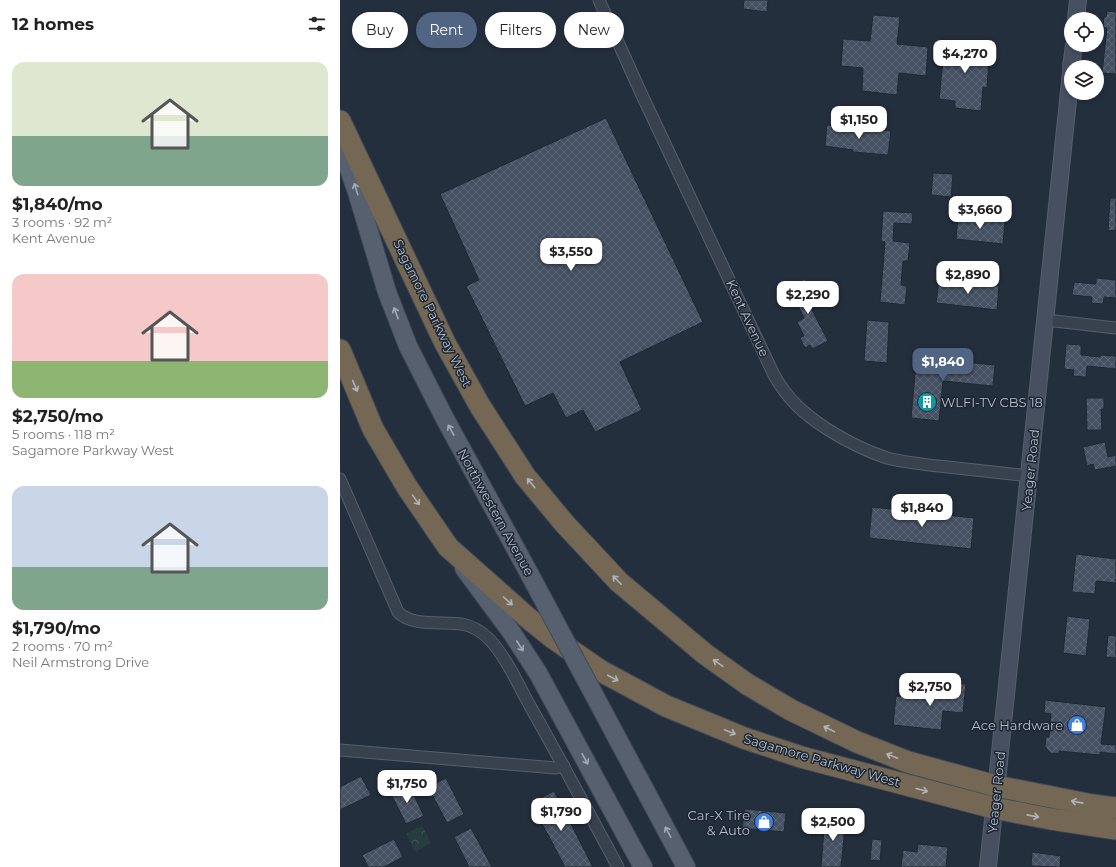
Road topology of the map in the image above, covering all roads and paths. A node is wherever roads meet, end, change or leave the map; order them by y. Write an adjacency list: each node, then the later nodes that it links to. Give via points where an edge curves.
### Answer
1 (599, 0): 10 (street, Kent Avenue, via 774,375 790,400 831,432 863,449 888,458 916,464)
2 (1078, 0): 3 (street)
3 (1077, 12)
4 (1068, 100): 7 (street, Yeager Road)
5 (340, 121): 15 (highway, Sagamore Parkway West, one-way to 5, via 908,762 856,742 790,710 705,654 619,582 564,523 525,476 480,406 445,343)
6 (340, 143): 21 (main road, Northwestern Avenue, one-way to 6, bridge, via 408,346 387,292)
7 (1046, 320): 8 (street); 10 (street, Yeager Road)
8 (1116, 328)
9 (340, 350): 12 (highway, Sagamore Parkway West, one-way to 12, via 373,430 407,487)
10 (1030, 476): 15 (street, Yeager Road)
11 (340, 479): 14 (street, via 398,612 403,617 416,621 463,624 488,638 498,650)
12 (448, 547): 16 (highway, Sagamore Parkway West, one-way to 16, via 553,638 601,671 666,706 744,738 801,757); 20 (main road, one-way to 20, via 512,633 538,673)
13 (340, 750): 14 (street, via 556,768)
14 (564, 766): 19 (street)
15 (996, 786): 16 (street, Yeager Road); 17 (highway, Sagamore Parkway West, one-way to 15)
16 (994, 808): 18 (highway, Sagamore Parkway West, one-way to 18); 22 (street, Yeager Road)
17 (1116, 808)
18 (1116, 829)
19 (618, 867)
20 (643, 867)
21 (686, 867)
22 (988, 867)

